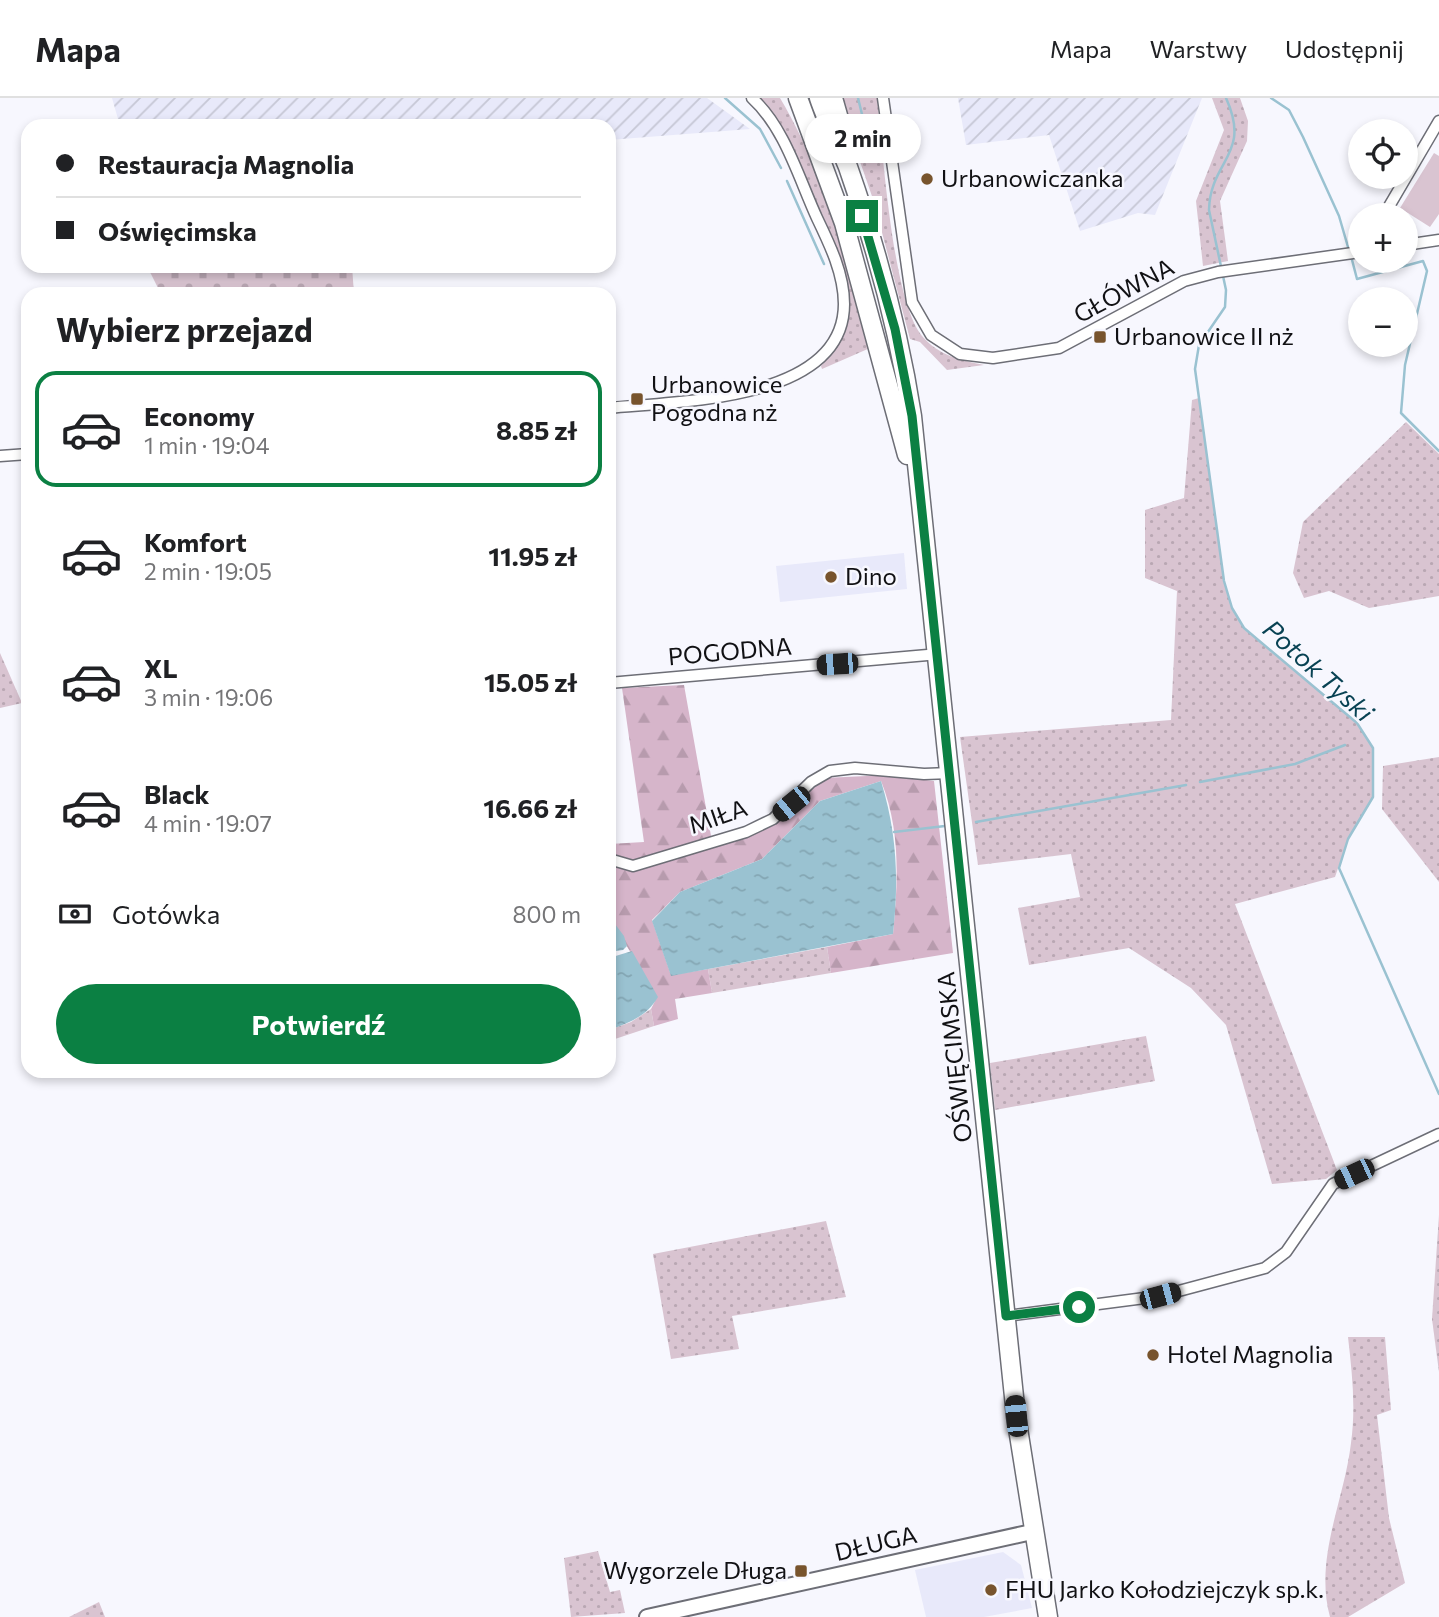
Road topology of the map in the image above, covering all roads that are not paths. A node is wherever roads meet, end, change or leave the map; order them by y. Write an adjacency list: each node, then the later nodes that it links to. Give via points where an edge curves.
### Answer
1 (752, 98): 14 (street, via 778,131 834,258 844,304 835,340 816,363 775,383 745,392)
2 (788, 98): 8 (highway)
3 (798, 98): 8 (highway)
4 (819, 98): 9 (highway)
5 (833, 98): 9 (highway)
6 (883, 98): 13 (street, GŁÓWNA, via 915,312 931,335 947,348 969,356 993,359 1068,345 1155,295 1208,274)
7 (1439, 121): 10 (street)
8 (819, 155): 17 (highway, OŚWIĘCIMSKA, via 856,262)
9 (848, 167): 17 (highway, OŚWIĘCIMSKA, via 902,358)
10 (1391, 203)
11 (1439, 240): 12 (street)
12 (1418, 243)
13 (1348, 254)
14 (616, 407)
15 (21, 454): 16 (street)
16 (0, 456)
17 (918, 492): 18 (highway, OŚWIĘCIMSKA)
18 (939, 654): 19 (street, POGODNA); 20 (highway, OŚWIĘCIMSKA)
19 (616, 682)
20 (951, 773): 21 (street, MIŁA, via 830,771 811,782 773,819 746,832 633,866); 23 (highway, OŚWIĘCIMSKA)
21 (616, 861)
22 (1439, 1134): 23 (street, via 1333,1184 1286,1252 1265,1268 1160,1296)
23 (1006, 1316): 24 (highway, OŚWIĘCIMSKA)
24 (1032, 1532): 25 (street, DŁUGA); 26 (highway, OŚWIĘCIMSKA)
25 (647, 1617)
26 (1048, 1617)

